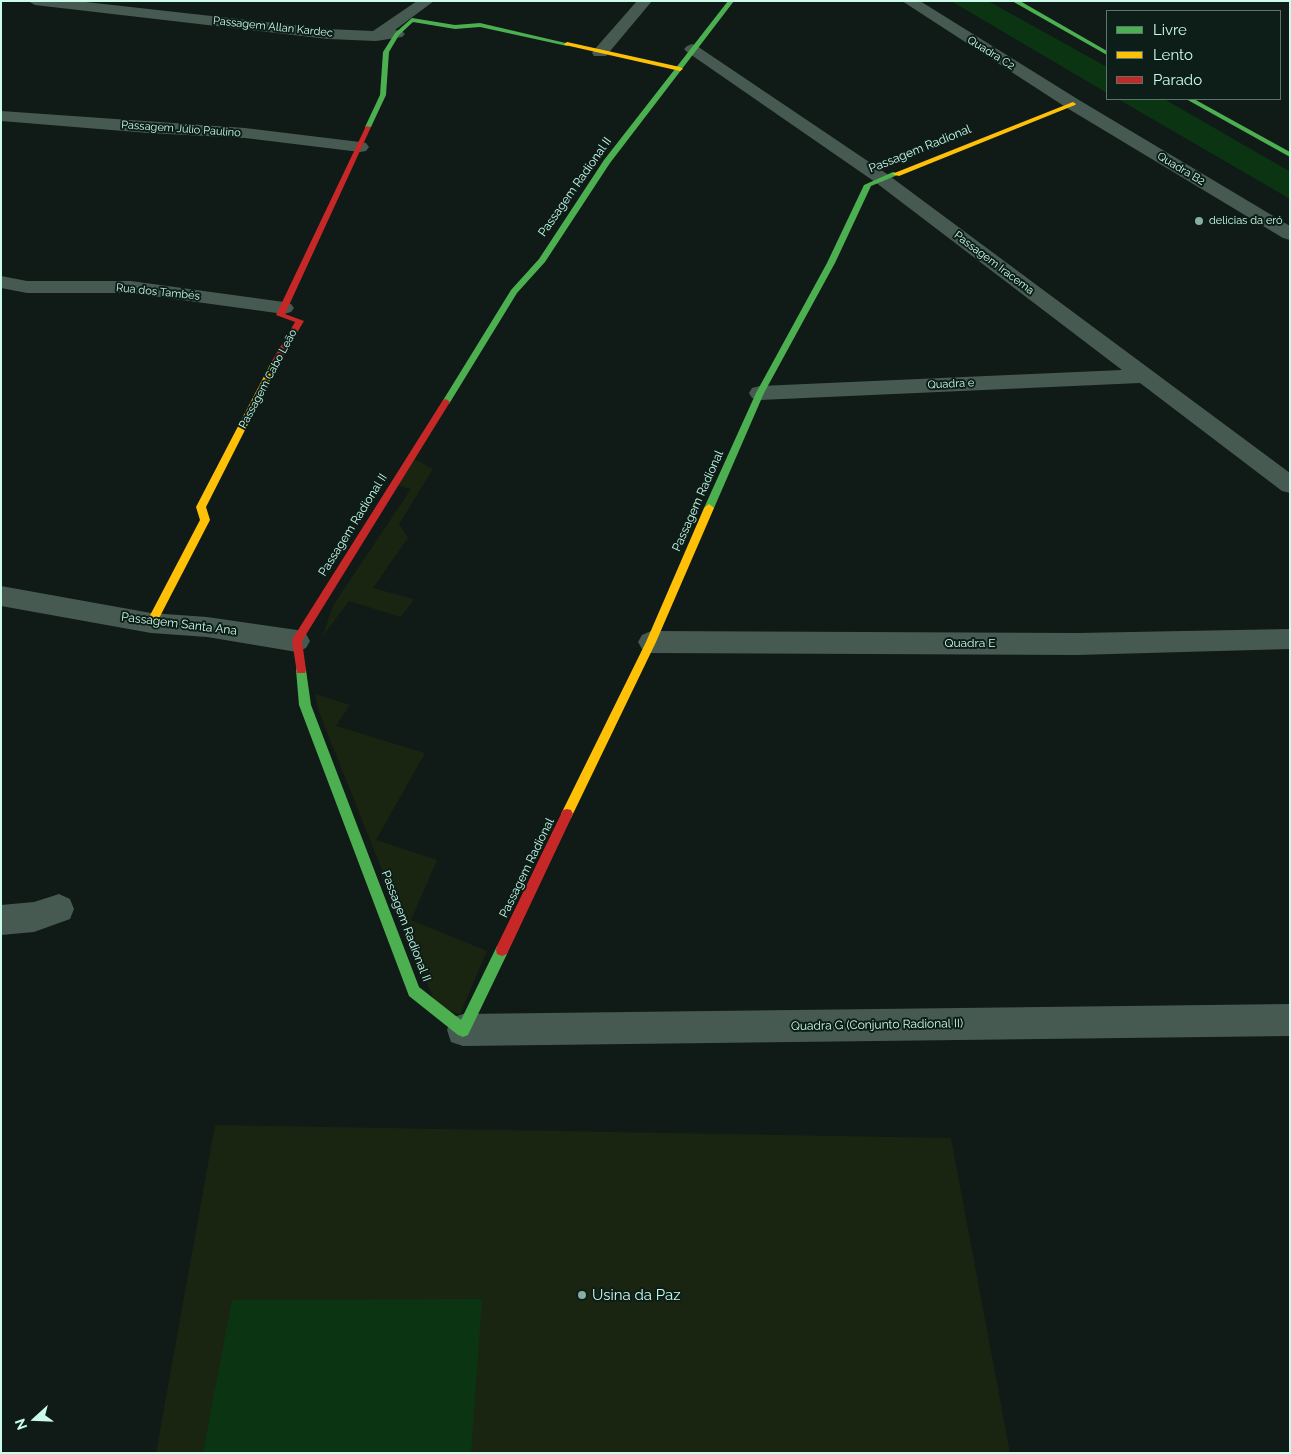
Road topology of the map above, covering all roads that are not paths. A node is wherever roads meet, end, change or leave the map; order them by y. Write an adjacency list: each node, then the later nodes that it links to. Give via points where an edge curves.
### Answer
1 (35, 1): 8 (street, Passagem Allan Kardec, via 328,34)
2 (427, 1): 8 (street)
3 (645, 1): 10 (street)
4 (731, 1): 9 (street, Passagem Radional II)
5 (909, 1): 14 (street, Quadra C2)
6 (1015, 1): 11 (street)
7 (397, 34): 8 (street, Passagem Allan Kardec); 10 (street, Passagem Allan Kardec, via 412,20 455,27 480,25); 16 (street, via 386,52 383,95)
8 (376, 36)
9 (692, 49): 12 (street, Passagem Radional II); 18 (street, Passagem Iracema)
10 (600, 52): 12 (street, Passagem Allan Kardec)
11 (1106, 52)
12 (680, 69): 28 (street, Passagem Radional II, via 607,162 542,260 514,292)
13 (1191, 100): 17 (street)
14 (1073, 104): 18 (street, Passagem Radional); 19 (street, Quadra B2)
15 (1, 116): 16 (street, Passagem Júlio Paulino, via 244,133)
16 (360, 147): 21 (street)
17 (1290, 155)
18 (881, 178): 22 (street, Passagem Iracema); 23 (street, Passagem Radional, via 868,184 831,263)
19 (1290, 234)
20 (1, 282): 21 (street, Rua dos Tambés, via 27,287 131,286)
21 (284, 308): 26 (street, Passagem Cabo Leão, via 280,315 300,321 201,507 205,520)
22 (1142, 376): 23 (street, Quadra e); 24 (street, Passagem Iracema)
23 (760, 393): 29 (street, Passagem Radional)
24 (1290, 486)
25 (1, 596): 26 (street, Passagem Santa Ana)
26 (151, 623): 28 (street, Passagem Santa Ana, via 207,626)
27 (1290, 639): 29 (street, Quadra E, via 1077,644)
28 (297, 641): 33 (street, Passagem Radional II, via 305,705 414,990)
29 (651, 642): 33 (street, Passagem Radional)
30 (60, 909): 31 (street, via 34,917)
31 (1, 920)
32 (1290, 1020): 33 (street, Quadra G (Conjunto Radional II))
33 (463, 1030)

